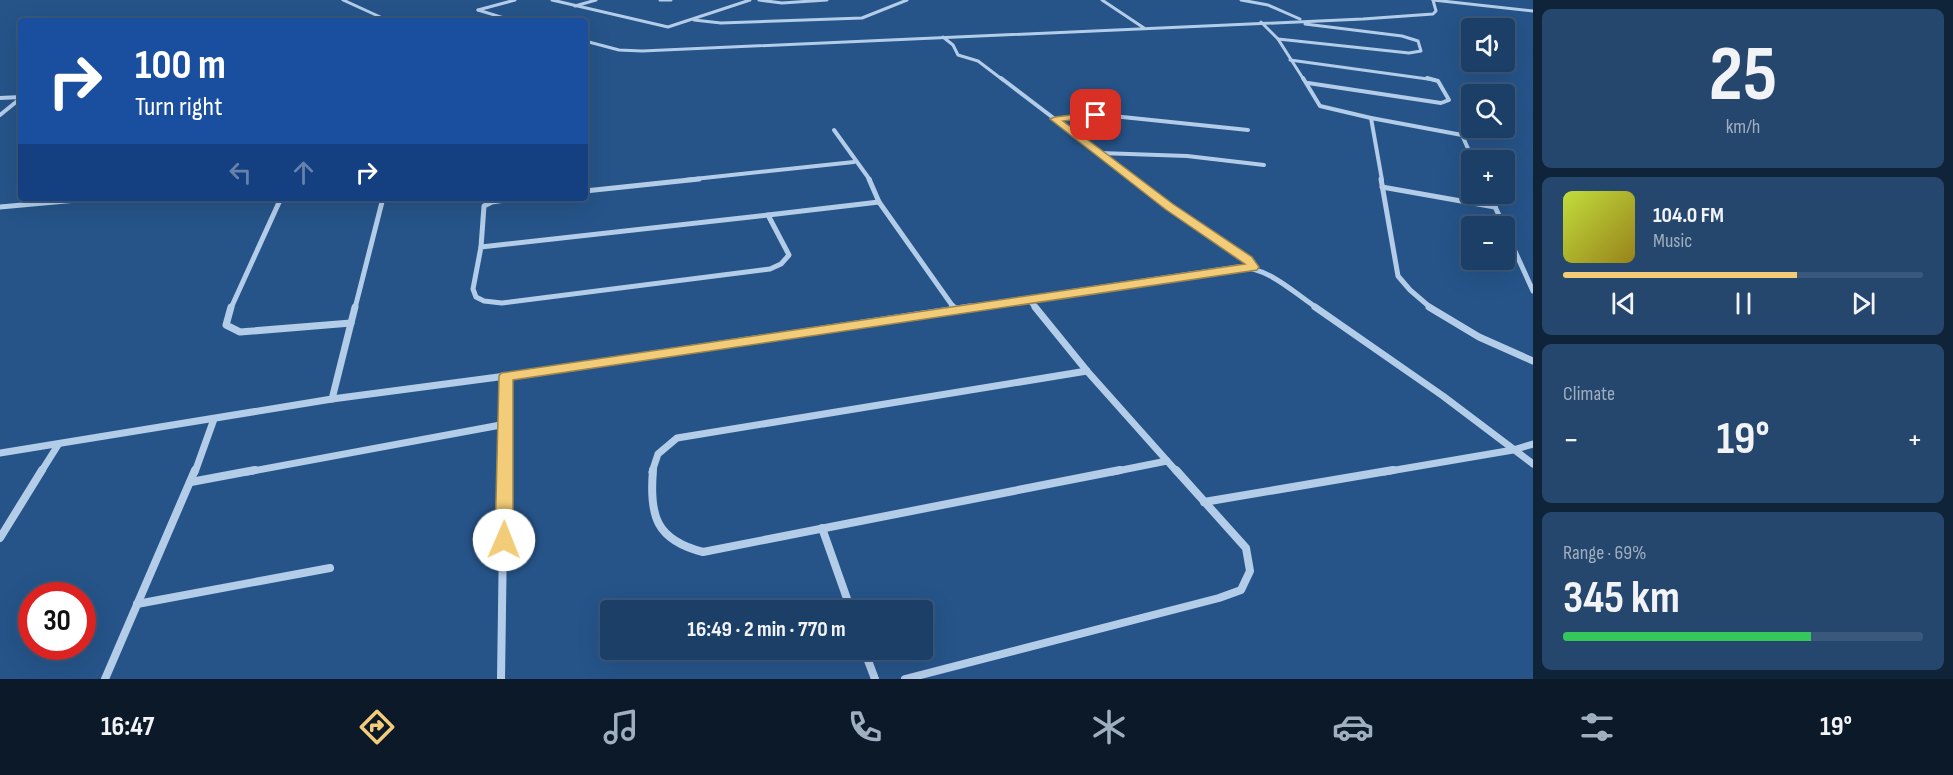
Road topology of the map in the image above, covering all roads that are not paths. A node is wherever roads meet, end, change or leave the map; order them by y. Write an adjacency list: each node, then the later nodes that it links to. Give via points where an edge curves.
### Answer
1 (343, 0): 18 (street)
2 (514, 0): 19 (street, via 478,10)
3 (552, 0): 15 (street)
4 (596, 0): 15 (street)
5 (660, 0): 6 (street)
6 (671, 0)
7 (750, 0): 20 (street)
8 (759, 0): 9 (street)
9 (827, 0)
10 (907, 0): 20 (street, via 862,18 721,23)
11 (1102, 0): 24 (street)
12 (1241, 0): 22 (street, via 1268,5)
13 (1433, 0): 16 (street); 22 (street, via 1436,11 1426,16)
14 (1499, 0): 16 (street)
15 (575, 6): 20 (street, via 668,27)
16 (1502, 7): 17 (street)
17 (1533, 11)
18 (382, 18)
19 (504, 18)
20 (694, 20)
21 (1293, 21): 22 (street); 23 (street); 26 (street, via 1402,36 1418,41 1421,51)
22 (1303, 21)
23 (1261, 22): 24 (street); 26 (street)
24 (1144, 28): 25 (street)
25 (943, 37): 27 (street, via 642,51); 35 (street, via 958,56 978,61)
26 (1278, 39): 28 (street)
27 (588, 42)
28 (1290, 60): 29 (street); 29 (street, via 1433,79 1449,100 1441,103)
29 (1308, 83): 34 (street, via 1320,106)
30 (0, 98): 31 (street)
31 (18, 98)
32 (18, 100): 33 (street)
33 (0, 115)
34 (1371, 118): 38 (street, via 1457,133 1462,135); 42 (street)
35 (1055, 119): 37 (street, via 1103,115); 39 (street)
36 (834, 130): 40 (street)
37 (1248, 130)
38 (1469, 150)
39 (1100, 153): 41 (street, via 1187,156); 56 (street)
40 (854, 162): 43 (street); 48 (street, via 871,182)
41 (1264, 165)
42 (1382, 187): 51 (street); 61 (street, via 1398,276 1408,290 1462,328)
43 (588, 191)
44 (66, 201): 50 (street)
45 (279, 201): 60 (street, via 226,326 240,332)
46 (382, 201): 60 (street)
47 (499, 201): 54 (street, via 484,206)
48 (879, 202): 52 (street); 59 (street)
49 (1494, 204): 51 (street)
50 (0, 207)
51 (1495, 207): 53 (street)
52 (768, 214): 54 (street); 54 (street, via 789,255 770,268 502,303 476,297 473,289)
53 (1499, 216)
54 (481, 248)
55 (1515, 251): 57 (street)
56 (1253, 267): 58 (street); 69 (street, via 1443,396)
57 (1533, 291)
58 (1029, 300): 59 (street); 62 (street)
59 (955, 310): 63 (street)
60 (351, 323): 64 (street)
61 (1533, 361)
62 (1087, 371): 71 (street); 75 (street, via 677,438 654,459 651,474 655,513 661,530 678,545 703,552)
63 (506, 376): 64 (street); 66 (street)
64 (332, 399): 65 (street)
65 (214, 419): 67 (street); 73 (street)
66 (506, 424): 73 (street); 82 (street)
67 (58, 444): 70 (street); 76 (street)
68 (1533, 444): 69 (street)
69 (1513, 450): 72 (street); 74 (street)
70 (0, 453)
71 (1167, 461): 74 (street); 75 (street)
72 (1533, 464)
73 (191, 482): 79 (street)
74 (1204, 502): 84 (street, via 1246,548 1250,571 1241,590)
75 (822, 528): 78 (street)
76 (0, 538)
77 (330, 567): 79 (street)
78 (847, 600)
79 (137, 604): 81 (street)
80 (868, 660): 83 (street)
81 (105, 679)
82 (501, 679)
83 (875, 679)
84 (905, 679)

